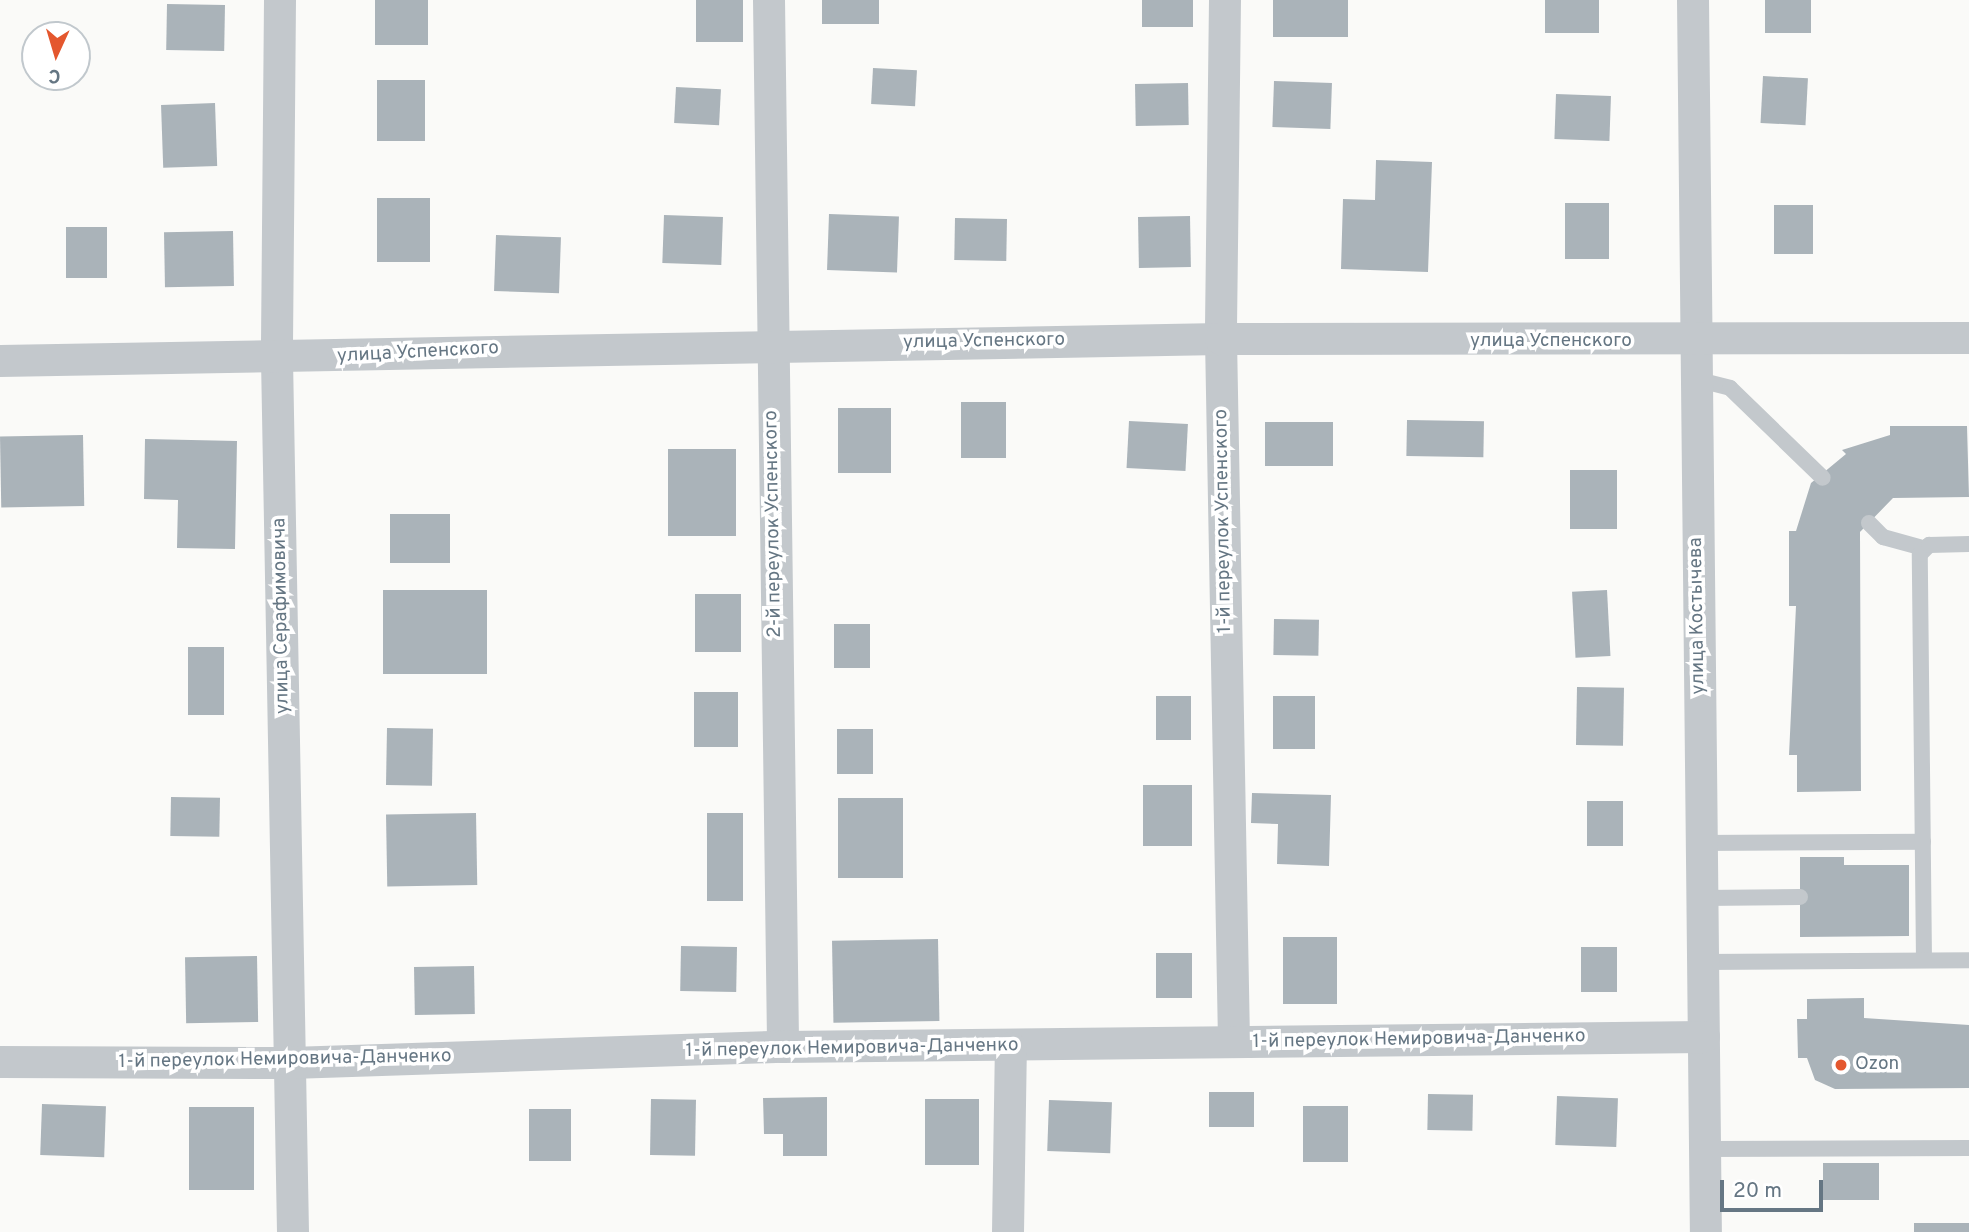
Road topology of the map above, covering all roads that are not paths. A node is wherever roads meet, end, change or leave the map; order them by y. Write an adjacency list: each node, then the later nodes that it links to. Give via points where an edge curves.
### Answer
1 (280, 0): 9 (street, улица Серафимовича)
2 (769, 0): 8 (street, 2-й переулок Успенского)
3 (1225, 0): 6 (street, 1-й переулок Успенского)
4 (1693, 0): 7 (street, улица Костычева)
5 (1969, 338): 7 (street, улица Успенского)
6 (1221, 339): 7 (street, улица Успенского); 8 (street, улица Успенского); 24 (street, 1-й переулок Успенского)
7 (1695, 343): 11 (street, улица Костычева)
8 (770, 345): 9 (street, улица Успенского); 25 (street, 2-й переулок Успенского)
9 (277, 359): 10 (street, улица Успенского); 28 (street, улица Серафимовича)
10 (0, 361)
11 (1695, 379): 12 (lane, via 1730,388); 17 (street, улица Костычева)
12 (1822, 478)
13 (1869, 523): 15 (lane, via 1883,537)
14 (1969, 544): 15 (lane)
15 (1923, 548): 16 (lane)
16 (1923, 842): 17 (lane); 20 (lane)
17 (1701, 843): 19 (street, улица Костычева)
18 (1800, 897): 19 (lane)
19 (1702, 898): 22 (street, улица Костычева)
20 (1924, 960): 21 (lane); 22 (lane)
21 (1969, 960)
22 (1703, 962): 23 (street, улица Костычева)
23 (1704, 1037): 24 (street, 1-й переулок Немировича-Данченко); 30 (street, улица Костычева)
24 (1234, 1042): 26 (street, 1-й переулок Немировича-Данченко)
25 (783, 1047): 26 (street, 1-й переулок Немировича-Данченко); 28 (street, 1-й переулок Немировича-Данченко)
26 (1011, 1048): 32 (street)
27 (0, 1062): 28 (street, 1-й переулок Немировича-Данченко)
28 (291, 1063): 31 (street, улица Серафимовича)
29 (1969, 1147): 30 (lane)
30 (1705, 1149): 33 (street, улица Костычева)
31 (293, 1232)
32 (1008, 1232)
33 (1706, 1232)

